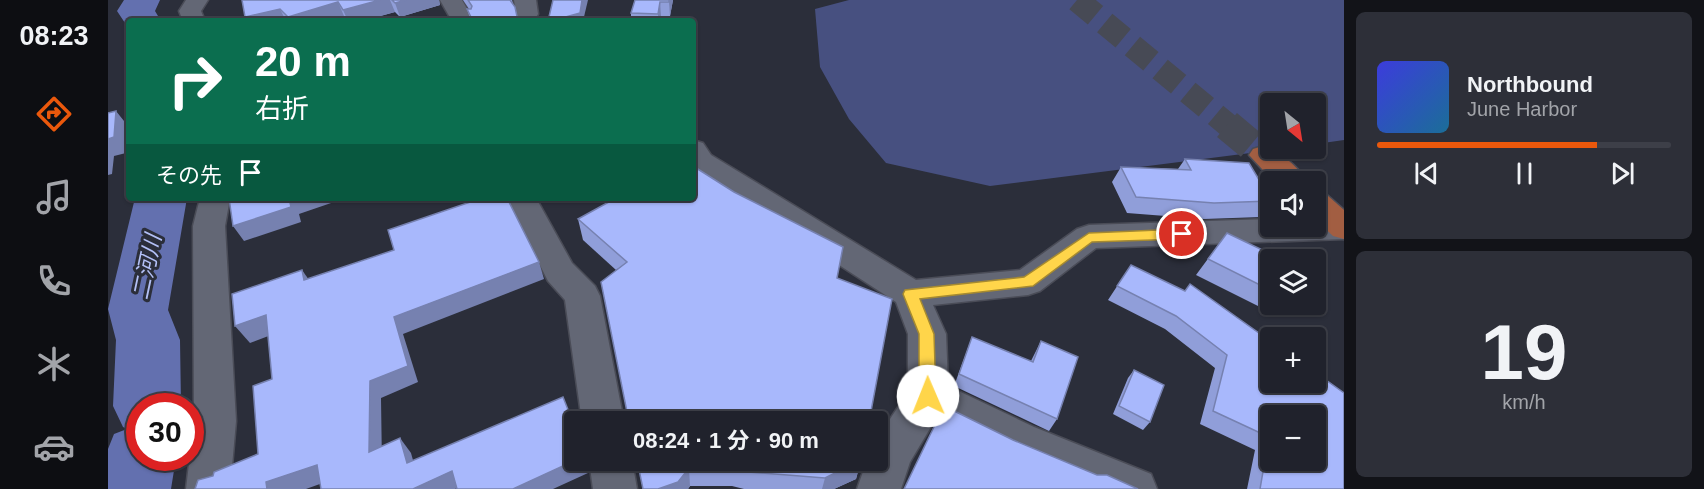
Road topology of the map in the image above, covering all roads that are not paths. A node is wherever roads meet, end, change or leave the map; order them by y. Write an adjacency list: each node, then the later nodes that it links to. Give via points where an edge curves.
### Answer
1 (197, 0): 3 (street, via 190,11)
2 (453, 0): 4 (street)
3 (193, 18)
4 (462, 18)
5 (696, 155): 12 (street, via 699,161)
6 (1267, 159): 7 (main road)
7 (1281, 171)
8 (214, 201): 16 (street, via 208,226 215,421)
9 (523, 201): 14 (street, via 560,272 582,296)
10 (1326, 211): 11 (main road)
11 (1344, 228): 12 (street, via 1089,237 1028,282)
12 (910, 294): 13 (street, via 927,334)
13 (928, 396): 18 (street, via 891,454); 19 (street, via 1018,441)
14 (601, 411)
15 (612, 471): 17 (street)
16 (208, 489)
17 (615, 489)
18 (879, 489)
19 (1135, 489)

